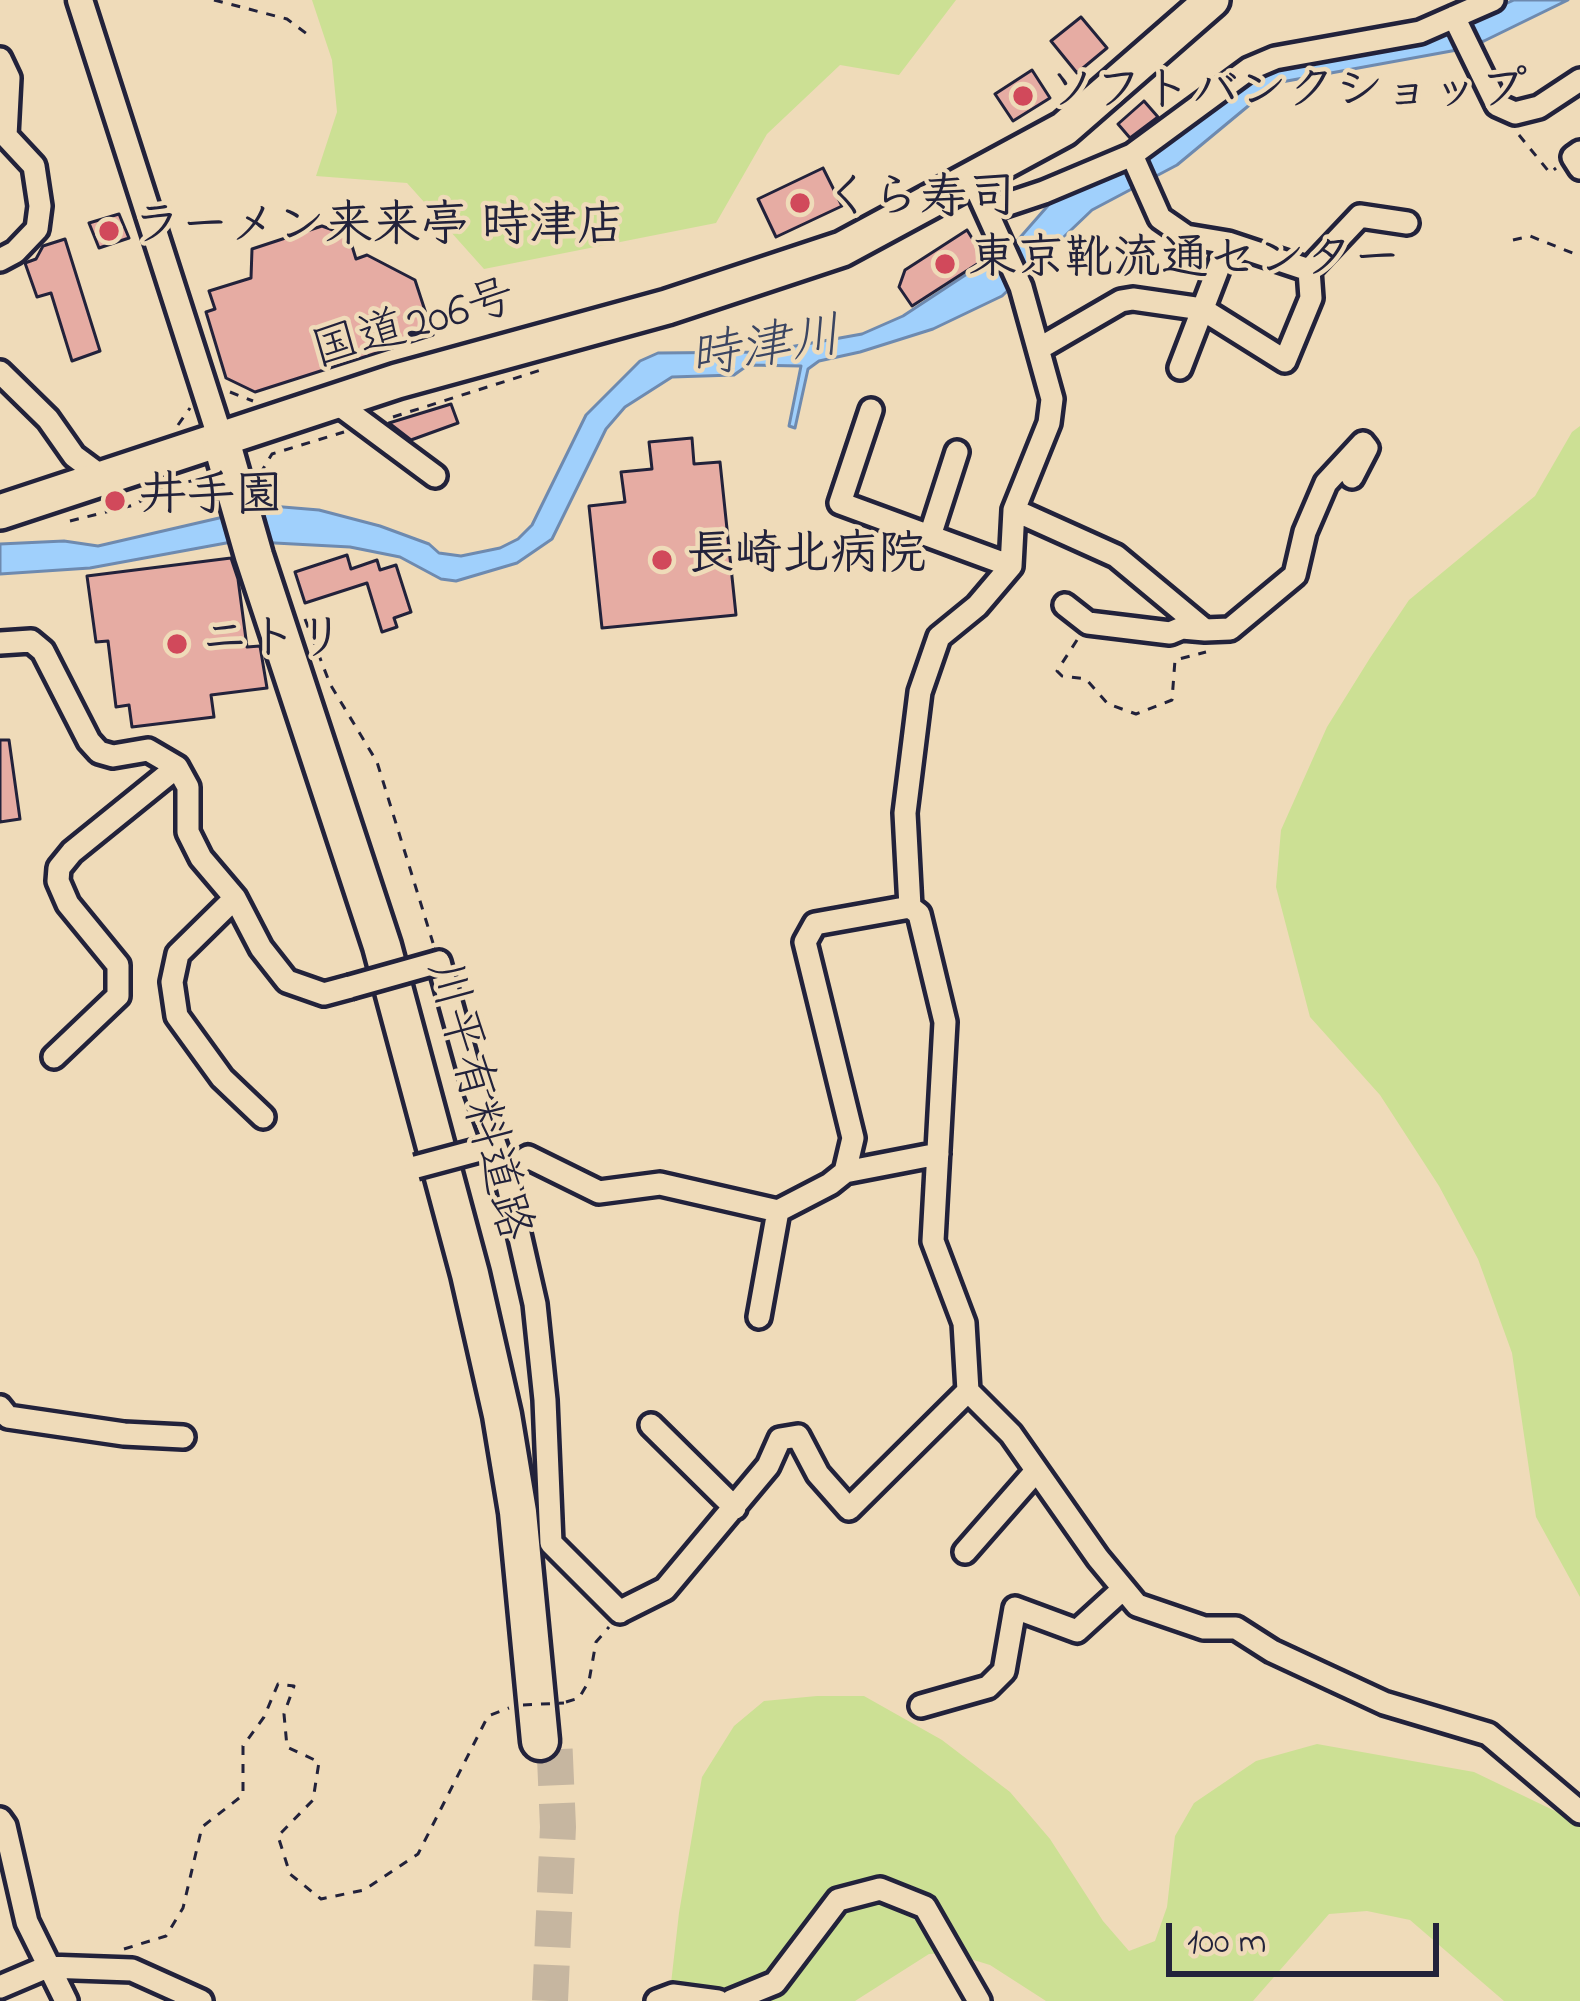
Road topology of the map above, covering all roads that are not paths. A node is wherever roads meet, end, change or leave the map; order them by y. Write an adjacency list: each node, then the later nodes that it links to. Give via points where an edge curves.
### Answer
1 (80, 0): 20 (street)
2 (1212, 0): 9 (highway, 国道206号)
3 (1493, 0): 4 (street)
4 (1455, 20): 6 (street, via 1497,105 1515,113 1537,108); 8 (street, via 1274,58)
5 (0, 59): 7 (street, via 10,78)
6 (1580, 80)
7 (3, 137): 12 (street, via 34,166 40,206 37,229)
8 (1132, 155): 9 (street, via 1043,193); 11 (street, via 1160,218 1186,236)
9 (980, 196): 15 (street); 18 (highway, 国道206号, via 667,307)
10 (1407, 223): 13 (street, via 1360,216)
11 (1228, 243): 13 (street); 14 (street)
12 (0, 260)
13 (1310, 270): 14 (street, via 1310,298 1285,361)
14 (1202, 308): 15 (street, via 1121,301); 16 (street)
15 (1040, 348): 25 (street, via 1049,423)
16 (1180, 368)
17 (0, 372): 24 (street)
18 (334, 401): 20 (highway, 国道206号); 22 (street)
19 (872, 410): 27 (street, via 840,503)
20 (220, 437): 24 (highway, 国道206号); 53 (highway, 川平有料道路, via 250,496 470,1274 502,1415)
21 (957, 452): 27 (street)
22 (435, 476)
23 (1352, 478): 30 (street, via 1363,443 1326,483 1294,575 1230,629)
24 (105, 479): 26 (highway, 国道206号)
25 (1014, 510): 28 (street); 30 (street, via 1116,556)
26 (0, 512)
27 (930, 536): 28 (street)
28 (1011, 566): 34 (street, via 938,637 920,692 905,813)
29 (1065, 605): 30 (street, via 1088,623)
30 (1204, 629)
31 (0, 643): 32 (street, via 31,640 43,651 100,752 148,750)
32 (177, 767): 33 (street, via 188,787 188,832); 35 (street, via 59,868 68,904 118,965 118,996)
33 (235, 898): 36 (street, via 178,954 174,999 177,1016 222,1078); 40 (street, bridge, via 287,981 324,994 439,962)
34 (910, 907): 38 (street, via 919,914 945,1022); 41 (street, via 815,924 805,943 853,1138)
35 (54, 1057)
36 (263, 1117)
37 (487, 1148): 39 (street, bridge)
38 (938, 1154): 41 (street); 44 (street, via 933,1241 964,1323)
39 (416, 1167)
40 (506, 1172): 42 (street, via 528,1157 599,1192 660,1184); 49 (street, via 535,1304 551,1543 621,1611 665,1589)
41 (844, 1172): 42 (street)
42 (778, 1210): 43 (street)
43 (759, 1317)
44 (968, 1391): 48 (street); 49 (street, via 849,1508 818,1474 799,1436 780,1439)
45 (0, 1407): 47 (street, via 8,1417)
46 (651, 1425): 49 (street)
47 (183, 1437)
48 (1036, 1471): 50 (street); 51 (street)
49 (735, 1508)
50 (965, 1552)
51 (1124, 1589): 52 (street, via 1077,1631 1015,1608 1004,1671 988,1687); 54 (street, via 1137,1605 1204,1628 1236,1628 1384,1703 1488,1734)
52 (921, 1706)
53 (553, 1726)
54 (1580, 1812)
55 (0, 1819): 56 (street)
56 (8, 1881): 57 (street)
57 (47, 1967): 58 (street); 59 (street); 60 (street, via 132,1970)
58 (0, 1988)
59 (66, 2001)
60 (201, 2001)
61 (656, 2001): 62 (street)
62 (718, 2001)
63 (730, 2001): 64 (street, via 775,1983 838,1900 880,1889 925,1906)
64 (979, 2001)

